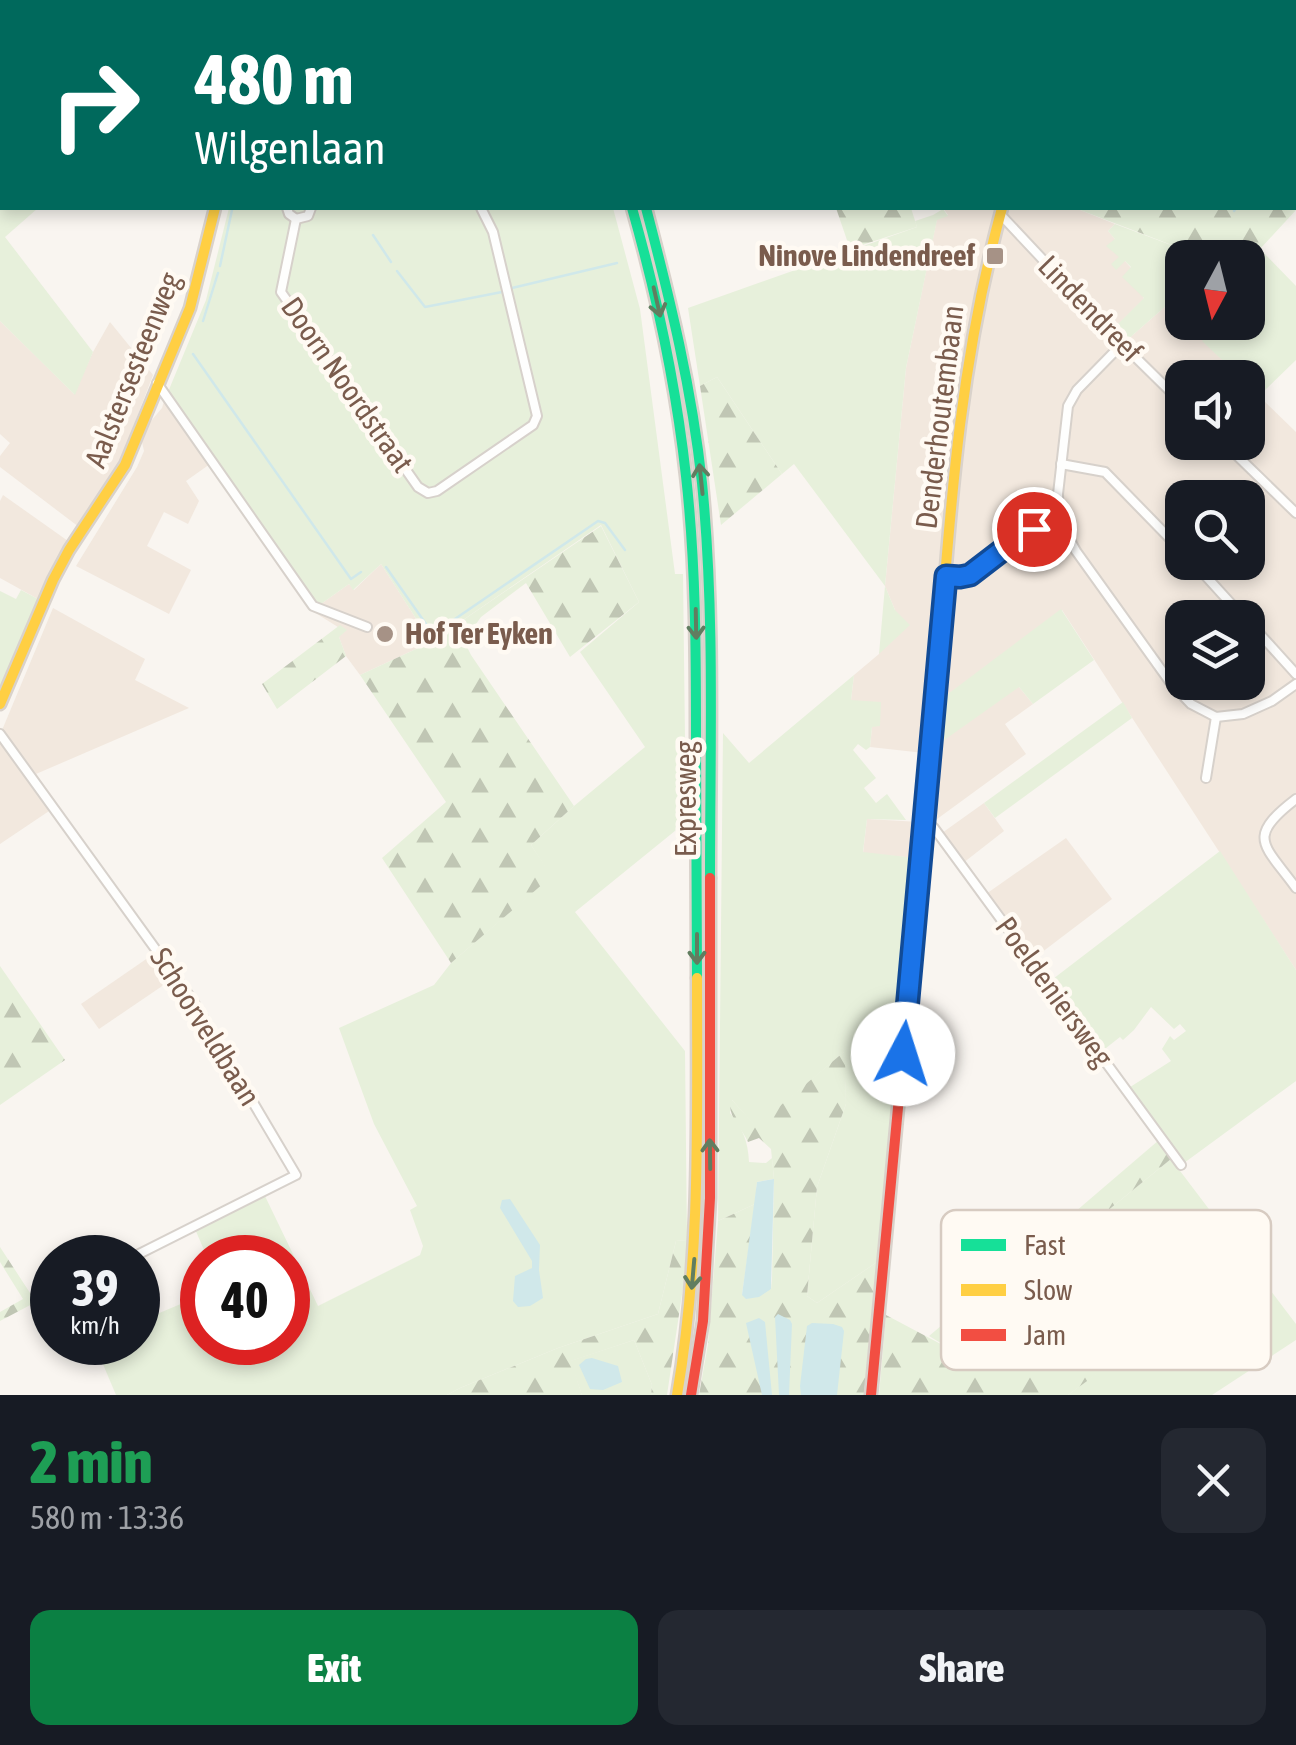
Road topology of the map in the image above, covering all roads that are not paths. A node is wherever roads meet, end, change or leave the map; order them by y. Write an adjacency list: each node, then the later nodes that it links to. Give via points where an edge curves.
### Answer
1 (215, 210): 10 (main road, Aalstersesteenweg, via 190,308)
2 (288, 210): 8 (street)
3 (311, 210): 8 (street)
4 (483, 210): 8 (street, Doorn Noordstraat, via 537,416 533,425 428,492 418,488 281,292)
5 (633, 210): 33 (main road, Expresweg, one-way to 33, via 673,381 694,562 696,1225)
6 (647, 210): 34 (main road, Expresweg, one-way to 6, via 710,1198 710,627 690,395)
7 (1001, 211): 9 (street, Lindendreef); 17 (main road, Denderhoutembaan, via 975,314)
8 (296, 219)
9 (1122, 344): 11 (street, Lindendreef); 13 (street, via 1072,398)
10 (157, 384): 20 (street, via 313,606); 24 (main road, Aalstersesteenweg, via 125,465 52,583)
11 (1165, 386)
12 (1242, 460): 14 (street)
13 (1062, 464): 15 (street); 16 (street, via 1105,472)
14 (1296, 513)
15 (1059, 522): 17 (street, via 1021,536 970,575); 25 (street, via 1170,682)
16 (1165, 534)
17 (946, 576): 29 (main road, Denderhoutembaan)
18 (1209, 580): 19 (street)
19 (1228, 600)
20 (367, 627)
21 (1265, 641): 22 (street)
22 (1296, 674)
23 (1296, 684): 25 (street, via 1252,711)
24 (0, 704)
25 (1216, 717): 27 (street)
26 (0, 734): 32 (street, Schoorveldbaan, via 194,1001 296,1176)
27 (1206, 778)
28 (1296, 799): 30 (street, via 1272,817 1263,837)
29 (925, 821): 31 (street, Poeldeniersweg); 35 (main road, Denderhoutembaan)
30 (1296, 888)
31 (1181, 1165)
32 (160, 1244)
33 (677, 1395)
34 (691, 1395)
35 (871, 1395)

